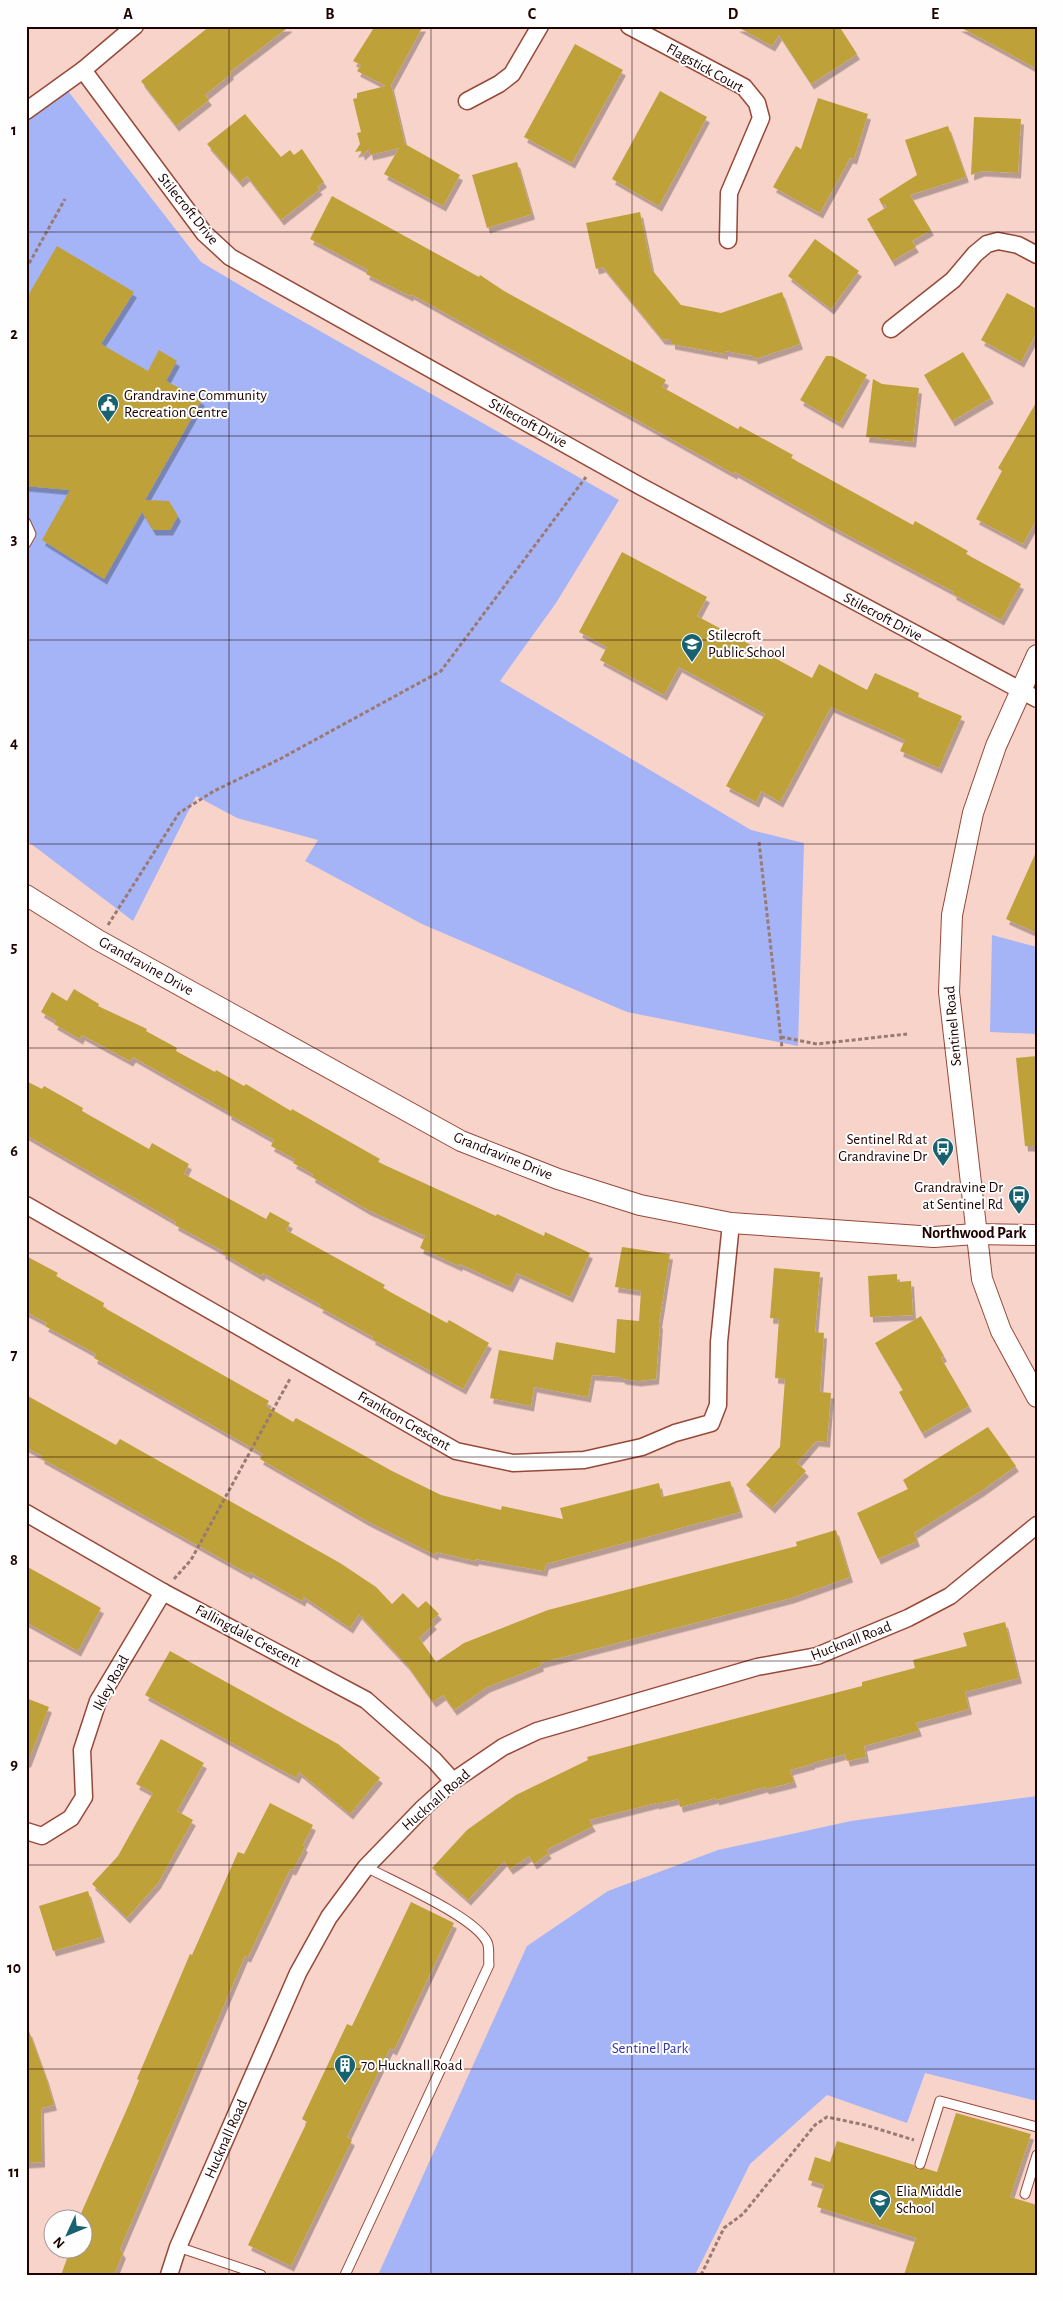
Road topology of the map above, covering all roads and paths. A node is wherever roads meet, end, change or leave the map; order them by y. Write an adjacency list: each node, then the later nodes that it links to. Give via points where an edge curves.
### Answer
1 (135, 26): 4 (street)
2 (540, 26): 5 (street, via 512,74)
3 (629, 26): 8 (street, Flagstick Court, via 744,87 757,103 761,118 730,193)
4 (83, 70): 6 (street); 12 (street, Stilecroft Drive, via 204,233 230,257)
5 (467, 101)
6 (26, 111)
7 (65, 199): 10 (path)
8 (728, 240)
9 (1037, 255): 11 (street, via 1018,245 998,241 987,244 953,280)
10 (26, 269)
11 (891, 329)
12 (595, 461): 16 (street, Stilecroft Drive); 19 (path, via 582,485 442,671 214,791 179,813)
13 (26, 523): 14 (lane, via 31,534)
14 (26, 543)
15 (1037, 655): 16 (street, Sentinel Road)
16 (1029, 695): 25 (street, Sentinel Road, via 996,746 973,813 952,915 950,1015)
17 (760, 842): 21 (path)
18 (26, 895): 19 (street, Grandravine Drive)
19 (98, 940): 24 (street, Grandravine Drive, via 460,1141 558,1179 640,1205)
20 (907, 1034): 21 (path, via 817,1044)
21 (782, 1038): 22 (path)
22 (782, 1048)
23 (26, 1205): 27 (street, Frankton Crescent)
24 (731, 1223): 25 (street, Grandravine Drive, via 900,1236); 27 (street, Frankton Crescent, via 718,1342 716,1415 711,1424 675,1433 642,1447 584,1460 513,1464 456,1451)
25 (975, 1234): 26 (street, Grandravine Drive); 28 (street, Sentinel Road, via 982,1279 1001,1331)
26 (1037, 1235)
27 (300, 1361): 31 (path, via 191,1560)
28 (1037, 1397)
29 (26, 1513): 31 (street, Fallingdale Crescent)
30 (1037, 1525): 32 (street, Hucknall Road, via 950,1596 908,1618 817,1656 757,1667 538,1732 503,1747)
31 (164, 1592): 32 (street, Fallingdale Crescent, via 366,1700); 33 (street, Ikley Road, via 98,1701 82,1750 84,1797 71,1818 42,1836)
32 (453, 1781): 34 (street, Hucknall Road)
33 (26, 1831)
34 (366, 1867): 40 (street, Hucknall Road, via 329,1917 298,1973); 43 (lane, via 476,1928 488,1943 489,1965)
35 (1037, 2127): 36 (lane, via 940,2101)
36 (927, 2144): 38 (lane); 44 (path, via 827,2117 815,2125 743,2214 724,2228)
37 (1037, 2155): 39 (lane)
38 (920, 2164)
39 (1025, 2194)
40 (178, 2247): 41 (street, Hucknall Road); 42 (lane)
41 (169, 2275)
42 (261, 2275)
43 (344, 2275)
44 (701, 2275)

